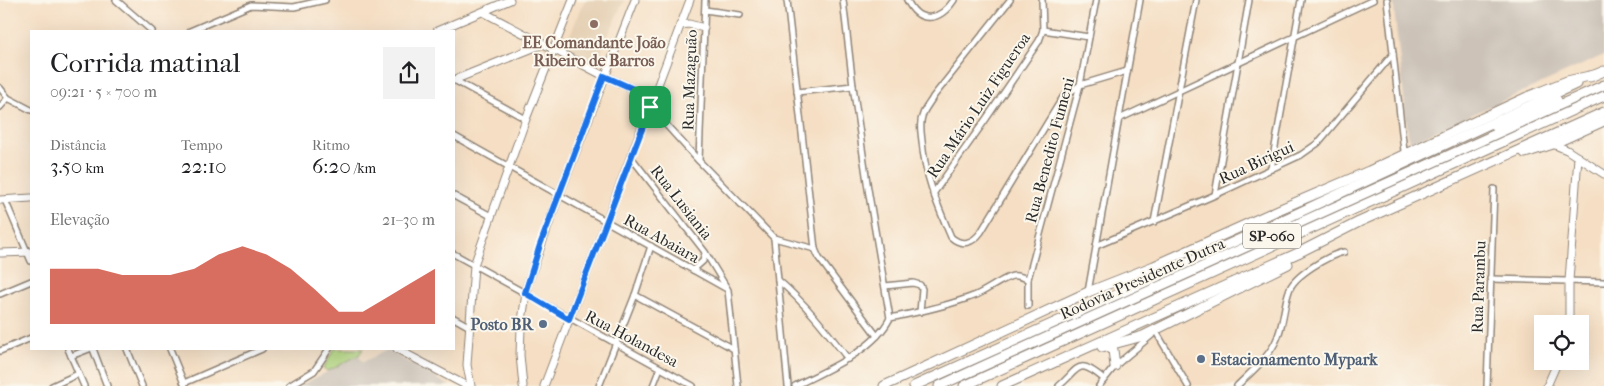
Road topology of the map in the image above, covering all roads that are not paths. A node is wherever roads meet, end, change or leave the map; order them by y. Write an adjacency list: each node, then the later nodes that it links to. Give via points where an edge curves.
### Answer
1 (116, 0): 28 (street)
2 (247, 0): 22 (street)
3 (324, 0): 22 (street, via 294,7)
4 (510, 0): 24 (street)
5 (573, 0): 36 (street)
6 (635, 0): 44 (street)
7 (690, 0): 26 (street)
8 (705, 0): 23 (street, Rua Mazaguão)
9 (787, 0): 54 (street)
10 (843, 0): 50 (street)
11 (908, 0): 12 (street, via 919,16 927,17 935,16)
12 (954, 0)
13 (1010, 0): 79 (street, via 923,112 922,140)
14 (1042, 0): 31 (street, Rua Mário Luiz Figueroa)
15 (1096, 0): 33 (street, Rua Benedito Fumeni)
16 (1140, 0): 40 (street)
17 (1196, 0): 53 (street)
18 (1249, 0): 39 (street)
19 (1301, 0): 34 (street)
20 (1373, 0): 34 (street)
21 (1387, 0): 38 (street)
22 (251, 5): 29 (street)
23 (705, 10): 25 (street); 27 (street, Rua Mazaguão)
24 (483, 12): 30 (street); 32 (street)
25 (740, 14)
26 (680, 25): 27 (street, via 694,24); 57 (street)
27 (704, 28): 72 (street, Rua Mazaguão)
28 (151, 30)
29 (192, 30)
30 (439, 30)
31 (1043, 30): 33 (street); 79 (street, Rua Mário Luiz Figueroa, via 1039,41)
32 (526, 35): 35 (street); 37 (street)
33 (1089, 37): 48 (street, Rua Benedito Fumeni)
34 (1293, 38): 39 (street); 76 (street)
35 (543, 44): 36 (street); 37 (street)
36 (554, 49): 44 (street); 62 (street)
37 (523, 52): 42 (street)
38 (1393, 54): 69 (street); 76 (street, Rua Birigui, via 1318,143 1301,156)
39 (1237, 64): 53 (street); 81 (street)
40 (1127, 71): 48 (street); 63 (street)
41 (1604, 71): 43 (highway, SP-060)
42 (466, 74): 45 (street); 52 (street)
43 (1594, 75): 73 (highway, SP-060); 108 (highway, via 1536,93 1369,171)
44 (604, 76): 57 (street); 80 (street)
45 (455, 80)
46 (455, 80): 52 (street)
47 (1604, 81): 73 (highway, via 1425,158)
48 (1080, 85): 79 (street, via 1063,97 975,240 961,243 951,237); 102 (street, Rua Benedito Fumeni)
49 (1604, 85): 164 (highway, Rodovia Presidente Dutra / SP-060)
50 (853, 86): 54 (street); 106 (street)
51 (0, 88): 56 (street)
52 (470, 88): 62 (street)
53 (1180, 90): 63 (street); 87 (street)
54 (797, 92): 92 (street)
55 (1604, 96): 165 (highway, Rodovia Presidente Dutra / SP-060)
56 (8, 98): 58 (street); 60 (street)
57 (654, 98): 59 (street)
58 (0, 107)
59 (650, 107): 70 (street); 72 (street)
60 (30, 109)
61 (1604, 112): 74 (highway, SP-060)
62 (526, 119): 75 (street)
63 (1120, 119): 91 (street)
64 (1604, 120): 66 (highway)
65 (455, 137): 75 (street, Rua Abaiara)
66 (1565, 138): 67 (highway); 68 (street)
67 (1553, 144): 68 (street); 74 (highway)
68 (1567, 150): 71 (street)
69 (1404, 151)
70 (632, 157): 86 (street); 94 (street, Rua Lusiania)
71 (1578, 157): 77 (street); 104 (street)
72 (698, 161): 89 (street)
73 (1405, 162): 112 (highway, SP-060)
74 (1486, 164): 88 (highway, SP-060)
75 (510, 167): 80 (street, Rua Abaiara); 85 (street)
76 (1271, 169): 81 (street, Rua Birigui)
77 (1604, 174)
78 (1494, 189): 100 (street, Rua Parambu)
79 (932, 194)
80 (559, 195): 86 (street, Rua Abaiara); 109 (street)
81 (1215, 195): 87 (street, Rua Birigui)
82 (455, 197): 85 (street)
83 (30, 198): 84 (street)
84 (3, 200): 93 (street)
85 (491, 216): 98 (street)
86 (607, 222): 90 (street, Rua Abaiara); 118 (street)
87 (1154, 222): 91 (street, Rua Birigui)
88 (1359, 222): 120 (highway, via 1352,230 1330,242); 137 (highway, SP-060)
89 (774, 238): 92 (street); 101 (street)
90 (652, 246): 99 (street, Rua Abaiara); 111 (street)
91 (1096, 246): 108 (street)
92 (815, 249): 122 (street)
93 (29, 252): 96 (street)
94 (705, 252): 99 (street, via 704,261); 107 (street, Rua Lusiania)
95 (1344, 252): 170 (street, via 1325,260 1294,282 1289,289 1284,319 1274,346)
96 (0, 253)
97 (455, 255): 98 (street, Rua Holandesa)
98 (474, 265): 109 (street, Rua Holandesa); 119 (street)
99 (693, 270): 107 (street, Rua Abaiara)
100 (1490, 278): 104 (street); 171 (street, Rua Parambu)
101 (778, 279): 138 (street, via 816,316); 160 (street)
102 (1028, 279): 113 (street, Rua Benedito Fumeni); 114 (street, via 1011,276 978,295)
103 (30, 281): 110 (street)
104 (1569, 281): 105 (street); 115 (street)
105 (1604, 282)
106 (885, 286): 114 (street, via 920,285); 116 (street)
107 (727, 289): 126 (street)
108 (1088, 292): 121 (highway)
109 (525, 293): 118 (street, Rua Holandesa); 154 (street, via 520,355)
110 (0, 294)
111 (635, 295): 124 (street); 126 (street)
112 (1099, 302): 121 (highway, via 1060,311); 163 (highway, SP-060)
113 (1028, 306)
114 (920, 312): 116 (street)
115 (1569, 315)
116 (890, 318): 122 (street)
117 (455, 319): 119 (street)
118 (569, 319): 124 (street, Rua Holandesa); 155 (street)
119 (470, 327): 139 (street)
120 (1156, 331): 125 (highway); 140 (street); 169 (street)
121 (996, 335): 162 (highway)
122 (877, 336): 138 (street)
123 (30, 338): 135 (street)
124 (616, 344): 141 (street, Rua Holandesa); 156 (street)
125 (1106, 346): 137 (highway); 140 (highway, via 1113,350)
126 (734, 349): 159 (street)
127 (68, 350): 136 (street)
128 (86, 350): 136 (street)
129 (93, 350): 149 (street)
130 (127, 350): 150 (street)
131 (170, 350): 146 (street)
132 (260, 350): 146 (street)
133 (328, 350): 151 (street, via 314,371)
134 (400, 350): 144 (street)
135 (0, 351)
136 (71, 356): 143 (street)
137 (1073, 356): 166 (highway, SP-060)
138 (848, 359): 161 (street)
139 (467, 365): 144 (street, via 464,376); 153 (street)
140 (1115, 366): 145 (street)
141 (660, 368): 157 (street); 158 (street, Rua Holandesa)
142 (1554, 370): 172 (street)
143 (78, 374): 147 (street); 148 (street)
144 (451, 378): 152 (street)
145 (1104, 379): 167 (street, via 1082,366); 168 (street)
146 (184, 384)
147 (52, 386)
148 (84, 386)
149 (108, 386)
150 (142, 386)
151 (289, 386)
152 (467, 386)
153 (472, 386)
154 (523, 386)
155 (544, 386)
156 (599, 386)
157 (653, 386)
158 (693, 386)
159 (738, 386)
160 (788, 386)
161 (795, 386)
162 (884, 386)
163 (914, 386)
164 (939, 386)
165 (964, 386)
166 (1002, 386)
167 (1059, 386)
168 (1099, 386)
169 (1188, 386)
170 (1237, 386)
171 (1487, 386)
172 (1547, 386)

